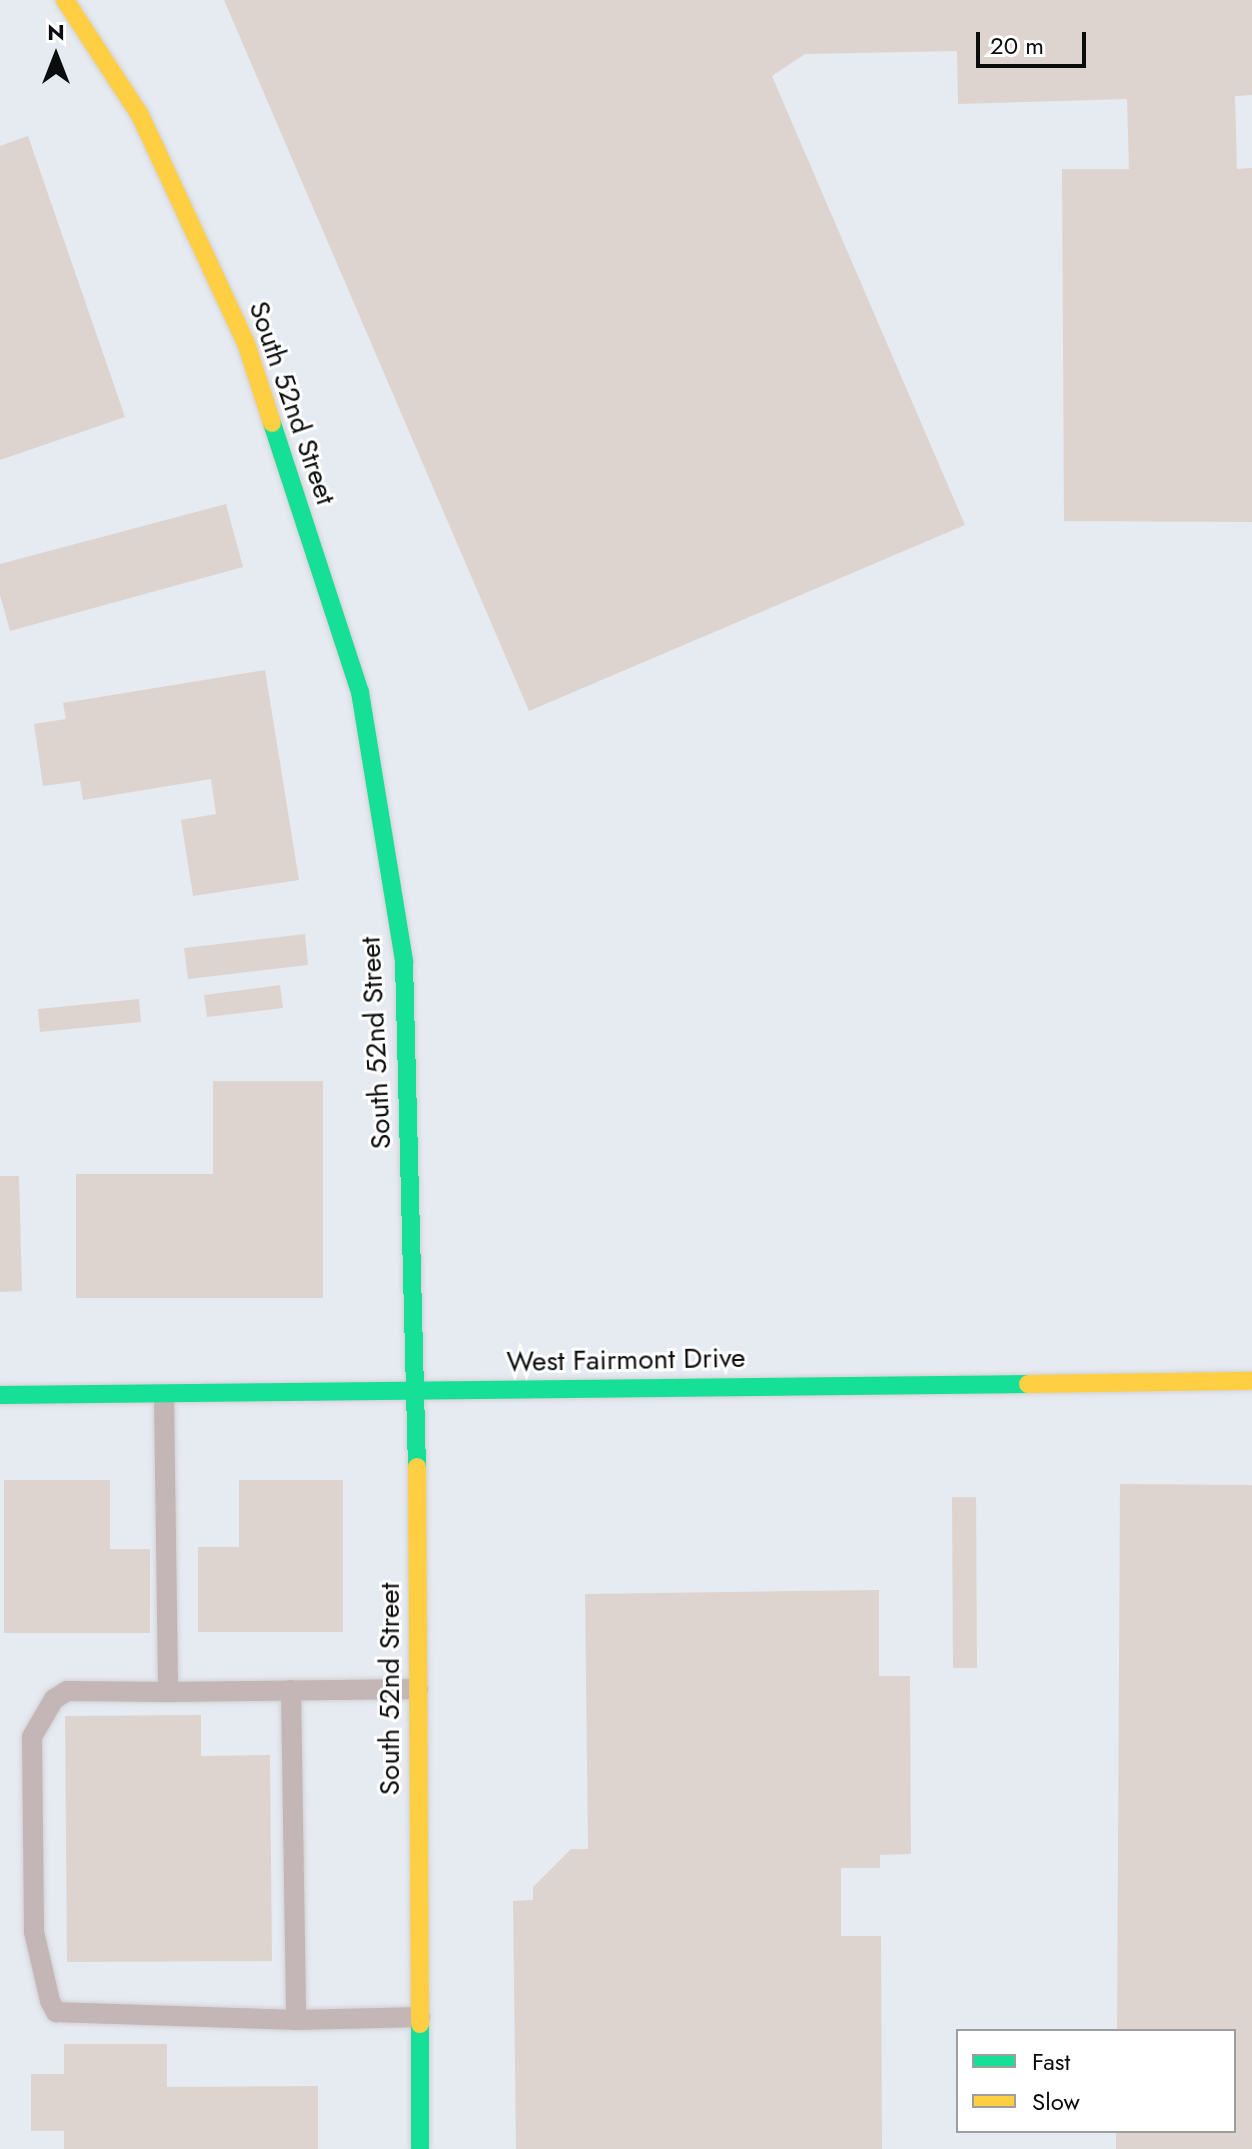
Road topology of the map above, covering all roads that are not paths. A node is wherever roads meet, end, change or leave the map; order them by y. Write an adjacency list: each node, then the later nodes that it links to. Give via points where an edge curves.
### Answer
1 (65, 0): 3 (street, South 52nd Street, via 140,115 246,343 360,692 404,962)
2 (1252, 1381): 3 (street, West Fairmont Drive)
3 (417, 1391): 5 (street, West Fairmont Drive); 6 (street, South 52nd Street)
4 (0, 1395): 5 (street, West Fairmont Drive)
5 (164, 1396): 8 (lane)
6 (418, 1689): 7 (lane); 9 (street, South 52nd Street)
7 (291, 1690): 8 (lane); 10 (lane)
8 (168, 1692): 10 (lane, via 67,1691 54,1699 32,1737 39,1957 56,2012)
9 (420, 2017): 10 (lane); 11 (street, South 52nd Street)
10 (296, 2020)
11 (420, 2149)

